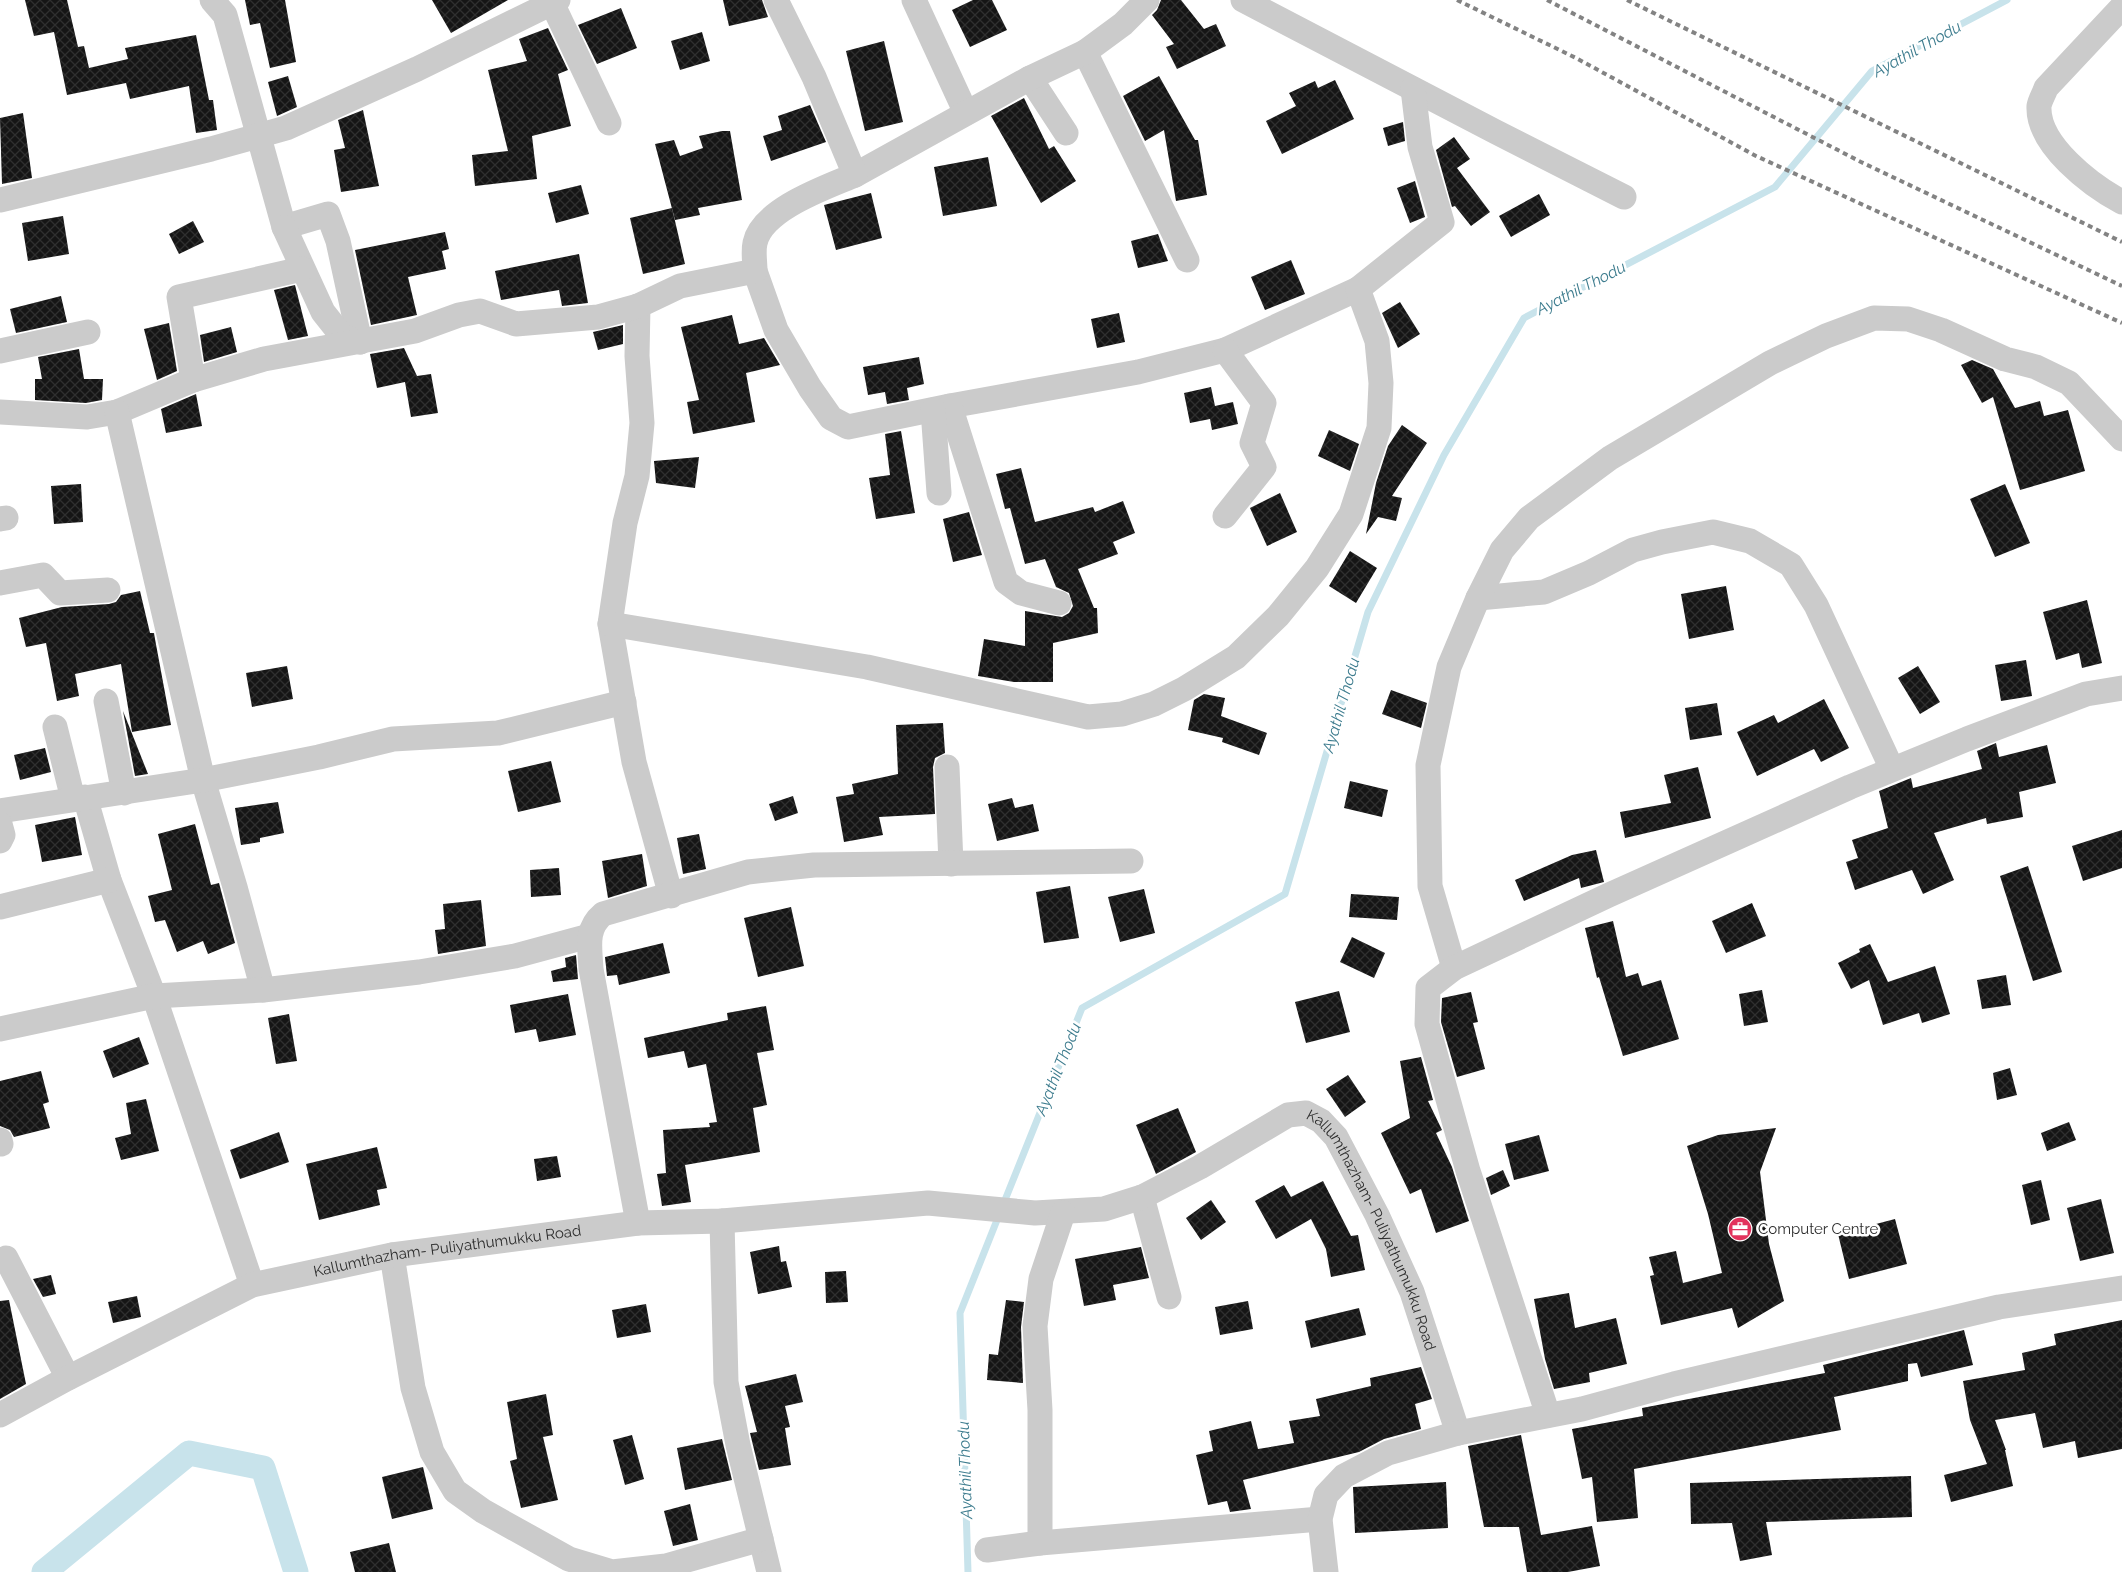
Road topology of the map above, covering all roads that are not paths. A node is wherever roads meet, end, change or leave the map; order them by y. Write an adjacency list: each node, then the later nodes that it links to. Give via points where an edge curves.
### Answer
1 (212, 0): 14 (street, via 225,15)
2 (776, 0): 15 (street, via 814,77)
3 (914, 0): 11 (street)
4 (1147, 0): 8 (street, via 1123,24)
5 (1243, 0): 10 (street)
6 (555, 2): 12 (street); 14 (street, via 417,69 286,128)
7 (2122, 7): 18 (street, via 2046,88 2039,105 2041,122 2054,145 2099,190)
8 (1085, 52): 9 (street); 20 (street)
9 (1030, 78): 11 (street); 13 (street)
10 (1414, 89): 16 (street); 23 (street, via 1420,146 1442,222)
11 (966, 113): 15 (street)
12 (609, 122)
13 (1066, 133)
14 (260, 136): 17 (street); 19 (street)
15 (855, 175): 22 (street, via 805,197 774,216 762,228 755,243)
16 (1624, 197)
17 (0, 200)
18 (2122, 202)
19 (284, 227): 21 (street); 26 (street, via 328,214 338,241)
20 (1187, 260)
21 (302, 269): 26 (street, via 322,312 342,336); 29 (street, via 179,297)
22 (755, 271): 24 (street, via 680,286); 30 (street, via 776,330 831,418 848,427)
23 (1358, 289): 27 (street); 40 (street, via 1377,341 1381,383 1379,428 1351,514 1306,581 1278,616 1236,658 1154,704 1122,714 1088,718 867,667)
24 (638, 306): 26 (street, via 598,317 516,324 480,311 415,331); 40 (street, via 642,423 637,476 625,523)
25 (88, 332): 28 (street)
26 (360, 342): 29 (street, via 264,359)
27 (1226, 350): 30 (street, via 1138,372); 35 (street, via 1264,404 1252,443 1264,467)
28 (0, 351)
29 (193, 380): 32 (street)
30 (941, 408): 34 (street); 39 (street, via 1006,582 1021,593)
31 (0, 412): 32 (street, via 87,418)
32 (117, 412): 47 (street)
33 (2122, 439): 38 (street, via 2069,383 2036,367 2005,359 1908,319 1874,318 1826,336 1770,363 1610,458 1530,518 1502,550)
34 (939, 493)
35 (1225, 516)
36 (0, 583): 37 (street, via 43,575 60,593)
37 (108, 590)
38 (1478, 598): 46 (street, via 1544,592 1633,550 1662,542 1714,532 1750,541 1791,565 1816,605); 59 (street, via 1448,667 1428,766 1430,886)
39 (1059, 604)
40 (610, 624): 43 (street)
41 (2122, 688): 46 (street, via 2086,694)
42 (106, 700): 48 (street)
43 (624, 702): 47 (street, via 498,732 393,740); 56 (street, via 634,762)
44 (55, 727): 49 (street)
45 (947, 766): 54 (street)
46 (1892, 770): 59 (street, via 1609,895)
47 (203, 780): 48 (street); 60 (street)
48 (124, 793): 49 (street)
49 (80, 798): 50 (street); 55 (street)
50 (0, 811)
51 (0, 824): 52 (street, via 3,835)
52 (0, 841)
53 (1131, 861): 54 (street)
54 (951, 864): 56 (street, via 814,865 748,872)
55 (109, 880): 57 (street); 61 (street)
56 (671, 896): 58 (street, via 603,914 595,921)
57 (0, 907)
58 (589, 936): 60 (street, via 515,956 448,968); 66 (street, via 596,998)
59 (1454, 968): 74 (street, via 1428,988 1427,1024 1468,1171)
60 (262, 990): 61 (street)
61 (154, 996): 62 (street); 69 (street)
62 (0, 1029)
63 (1142, 1196): 64 (street, Kallumthazham- Puliyathumukku Road, via 1104,1208); 71 (street); 75 (street, Kallumthazham- Puliyathumukku Road, via 1200,1167 1288,1115 1306,1113 1320,1121 1336,1137 1355,1170 1412,1292)
64 (1063, 1213): 65 (street, Kallumthazham- Puliyathumukku Road, via 928,1203); 78 (street, via 1042,1279 1035,1326 1040,1410)
65 (722, 1221): 66 (street, Kallumthazham- Puliyathumukku Road); 77 (street, via 726,1382)
66 (638, 1223): 67 (street, Kallumthazham- Puliyathumukku Road)
67 (392, 1255): 69 (street, Kallumthazham- Puliyathumukku Road); 77 (street, via 413,1388 432,1452 456,1491 483,1511 569,1559 612,1572 666,1566)
68 (6, 1258): 72 (street)
69 (252, 1284): 72 (street, Kallumthazham- Puliyathumukku Road)
70 (2122, 1288): 74 (street, via 1999,1307)
71 (1169, 1298)
72 (68, 1378): 73 (street, Kallumthazham- Puliyathumukku Road)
73 (0, 1415)
74 (1548, 1416): 75 (street)
75 (1458, 1433): 76 (street, via 1388,1453 1344,1476 1326,1495)
76 (1320, 1519): 78 (street); 81 (street)
77 (761, 1539): 80 (street)
78 (1040, 1543): 79 (street)
79 (987, 1550)
80 (769, 1572)
81 (1326, 1572)

